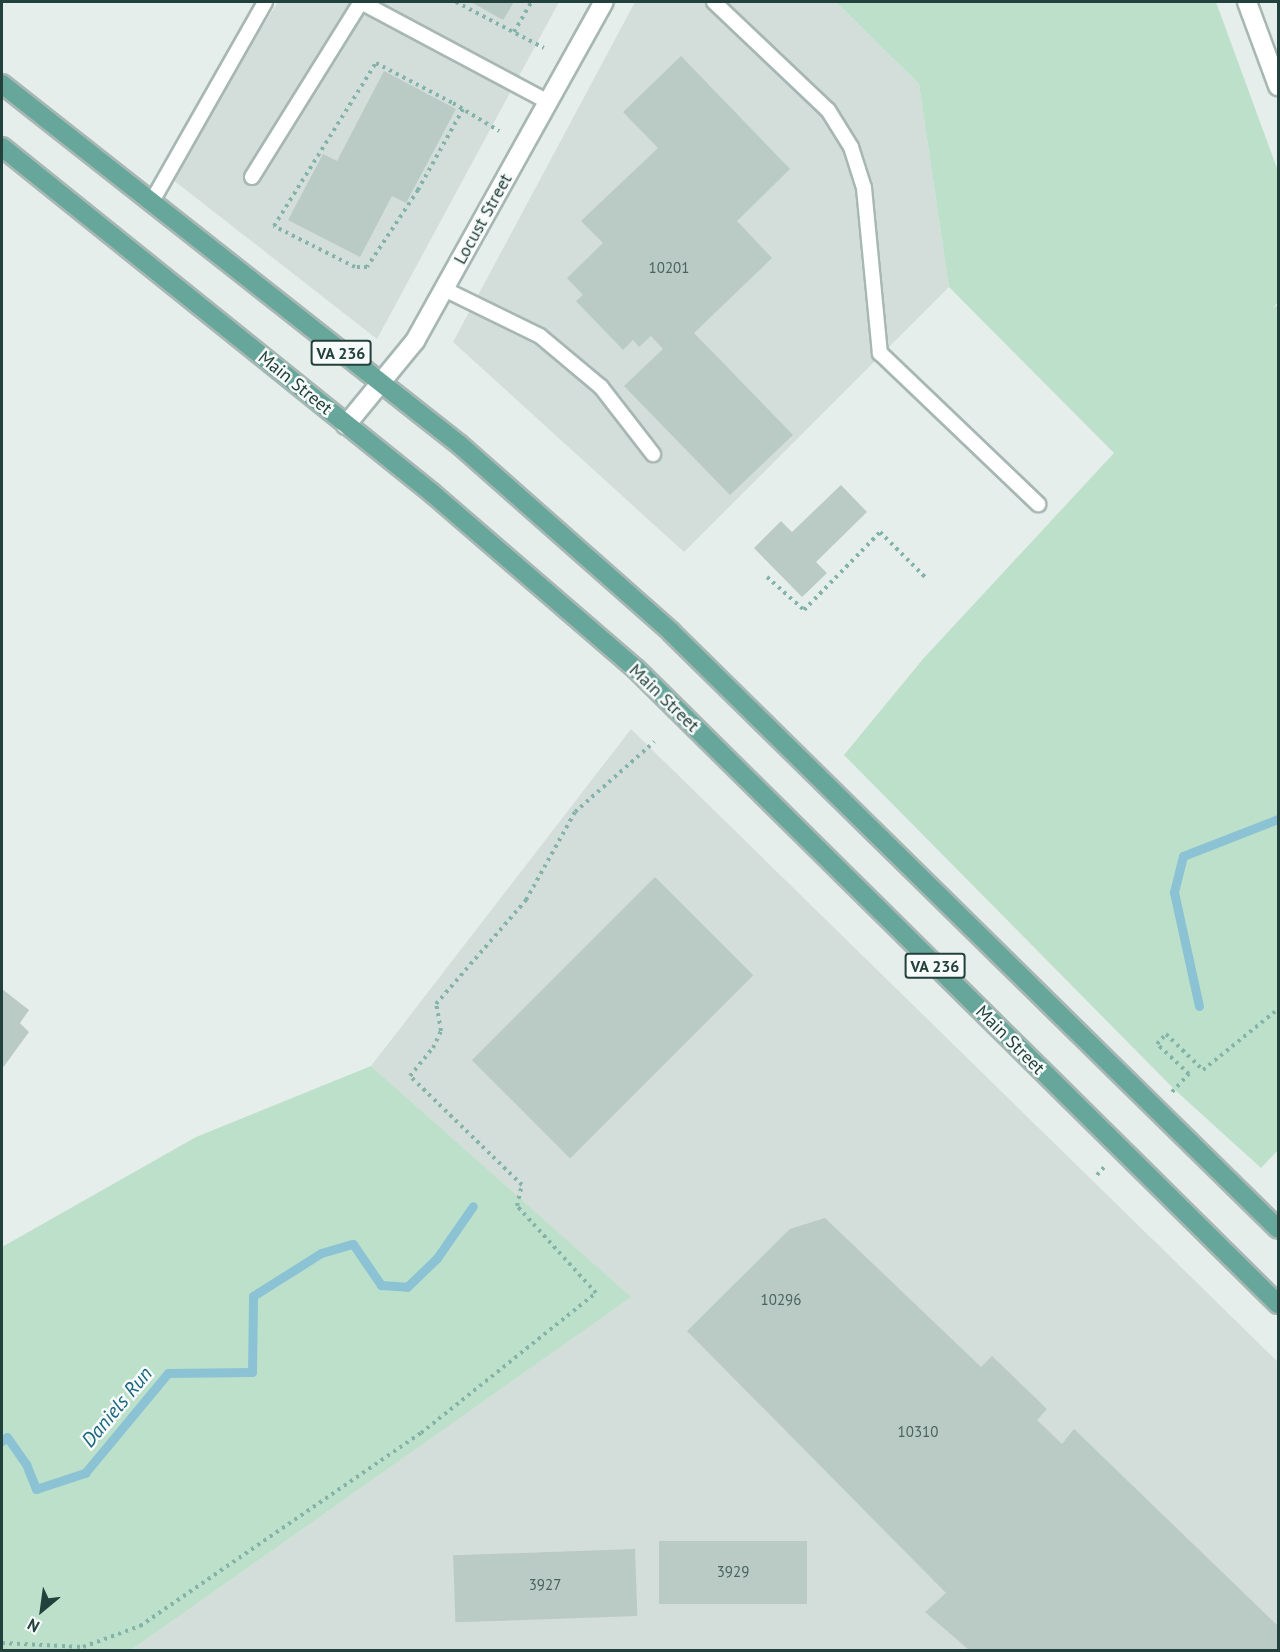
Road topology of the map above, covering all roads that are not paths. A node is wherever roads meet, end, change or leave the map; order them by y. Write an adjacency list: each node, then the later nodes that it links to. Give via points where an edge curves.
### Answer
1 (265, 2): 12 (lane)
2 (361, 2): 9 (lane); 11 (lane)
3 (604, 2): 9 (street, Locust Street)
4 (714, 2): 17 (lane, via 828,110 851,147 864,188 880,353)
5 (1247, 2): 6 (street)
6 (1274, 62): 8 (street)
7 (2, 84): 12 (main road, VA 236)
8 (1278, 86)
9 (548, 102): 13 (street, Locust Street)
10 (2, 147): 15 (main road, Main Street / VA 236)
11 (252, 177)
12 (151, 203): 14 (main road, VA 236)
13 (444, 289): 14 (street, Locust Street, via 415,341); 16 (lane, via 540,336 601,387)
14 (380, 383): 15 (street, Locust Street); 18 (main road, VA 236, via 460,445 671,632)
15 (346, 425): 19 (main road, Main Street / VA 236, via 636,669)
16 (653, 454)
17 (1038, 504)
18 (1278, 1229)
19 (1278, 1304)

